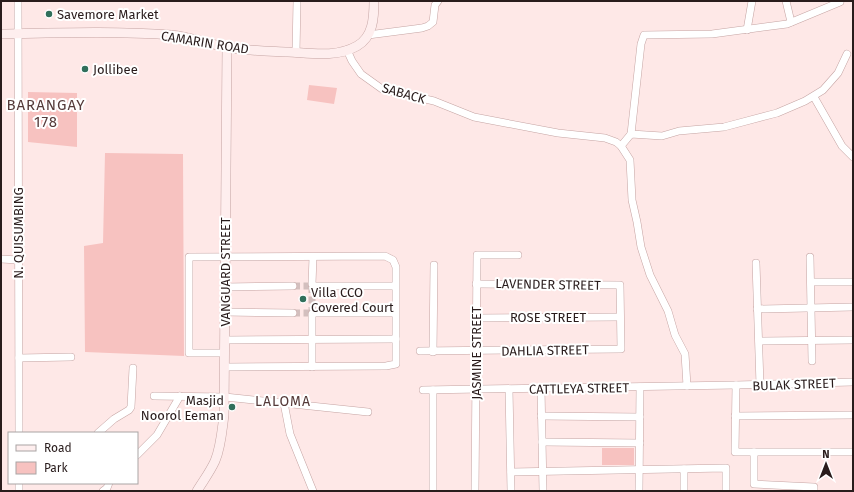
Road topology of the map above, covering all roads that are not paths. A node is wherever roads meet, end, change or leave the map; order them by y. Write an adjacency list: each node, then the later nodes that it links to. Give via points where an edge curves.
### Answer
1 (18, 1): 11 (street, N. QUISUMBING)
2 (297, 1): 15 (street)
3 (374, 1): 12 (street, via 372,27)
4 (438, 1): 12 (street, via 433,22 428,26)
5 (752, 1): 9 (street)
6 (786, 1): 8 (street)
7 (840, 2): 8 (street)
8 (791, 22): 9 (street)
9 (747, 30): 18 (street, via 712,34 644,35)
10 (1, 34): 11 (street, CAMARIN ROAD)
11 (18, 34): 13 (street, CAMARIN ROAD, via 172,35); 26 (street, N. QUISUMBING)
12 (368, 36): 14 (street, CAMARIN ROAD, via 363,42)
13 (226, 47): 15 (street, CAMARIN ROAD); 22 (street, VANGUARD STREET)
14 (348, 50): 15 (street, CAMARIN ROAD, via 328,54); 19 (street, SABACK, via 361,74 382,89 434,101 474,116 558,134 605,138)
15 (296, 53)
16 (847, 54): 17 (street, via 838,73)
17 (814, 97): 18 (street, via 777,113 724,127 679,131 662,136); 20 (street, via 842,146)
18 (631, 134): 19 (street)
19 (622, 146): 62 (street, via 630,160 632,200 641,248 650,275 668,311 675,335 686,354)
20 (853, 157)
21 (518, 256): 31 (street, JASMINE STREET, via 477,256)
22 (225, 257): 23 (street); 34 (street, VANGUARD STREET); 52 (street, via 188,258 189,353)
23 (313, 257): 33 (street, via 385,256 393,260 396,267); 33 (street, via 313,285)
24 (810, 257): 29 (street)
25 (1, 259): 26 (street)
26 (18, 260): 54 (street, N. QUISUMBING)
27 (756, 263): 37 (street)
28 (434, 265): 50 (street)
29 (811, 282): 30 (street); 36 (street)
30 (853, 282)
31 (476, 284): 41 (street, LAVENDER STREET, via 620,285); 42 (street, JASMINE STREET)
32 (293, 286): 34 (street)
33 (395, 286): 40 (street)
34 (225, 287): 38 (street, VANGUARD STREET)
35 (853, 307): 36 (street)
36 (811, 308): 37 (street); 46 (street)
37 (757, 309): 48 (street)
38 (225, 312): 39 (street); 45 (street, VANGUARD STREET)
39 (293, 312)
40 (395, 313): 43 (street, via 313,313); 44 (street)
41 (620, 317): 42 (street, ROSE STREET); 51 (street, DAHLIA STREET, via 621,349)
42 (476, 318): 51 (street, JASMINE STREET)
43 (312, 339): 44 (street); 45 (street); 57 (street)
44 (396, 339): 57 (street, via 396,361 393,365)
45 (225, 340): 52 (street, VANGUARD STREET)
46 (812, 340): 47 (street); 48 (street); 55 (street)
47 (853, 340)
48 (758, 341): 61 (street)
49 (420, 351): 50 (street, DAHLIA STREET)
50 (433, 352): 51 (street, DAHLIA STREET)
51 (476, 352): 65 (street, JASMINE STREET)
52 (225, 353): 56 (street, VANGUARD STREET)
53 (71, 357): 54 (street)
54 (19, 358): 78 (street, N. QUISUMBING)
55 (812, 361)
56 (225, 367): 57 (street); 71 (street, VANGUARD STREET)
57 (312, 367)
58 (133, 368): 79 (street, via 130,410)
59 (853, 382): 61 (street, BULAK STREET)
60 (736, 385): 61 (street, BULAK STREET); 62 (street, CATTLEYA STREET); 76 (street)
61 (760, 385)
62 (687, 386): 63 (street, CATTLEYA STREET)
63 (640, 387): 64 (street, CATTLEYA STREET); 77 (street)
64 (541, 388): 66 (street, CATTLEYA STREET); 75 (street)
65 (476, 389): 66 (street, CATTLEYA STREET); 68 (street, CATTLEYA STREET); 92 (street, JASMINE STREET)
66 (509, 389): 87 (street)
67 (423, 390): 68 (street, CATTLEYA STREET)
68 (433, 390): 91 (street)
69 (154, 396): 70 (street)
70 (180, 396): 71 (street); 84 (street, via 157,435)
71 (225, 397): 72 (street); 89 (street, VANGUARD STREET, via 215,460)
72 (284, 403): 73 (street); 90 (street, via 290,434)
73 (368, 412)
74 (853, 415): 76 (street)
75 (541, 416): 77 (street); 80 (street)
76 (735, 416): 82 (street, via 735,452)
77 (640, 417): 81 (street)
78 (19, 432)
79 (99, 432)
80 (542, 442): 81 (street); 88 (street)
81 (640, 443): 86 (street)
82 (754, 452): 83 (street); 98 (street, via 754,484 814,487)
83 (853, 452)
84 (138, 454)
85 (684, 469): 86 (street); 96 (street); 97 (street, via 726,468)
86 (639, 470): 88 (street); 95 (street)
87 (511, 472): 88 (street); 93 (street)
88 (542, 472): 94 (street)
89 (197, 491)
90 (313, 491)
91 (433, 491)
92 (475, 491)
93 (511, 491)
94 (543, 491)
95 (639, 491)
96 (684, 491)
97 (726, 491)
98 (814, 491)

